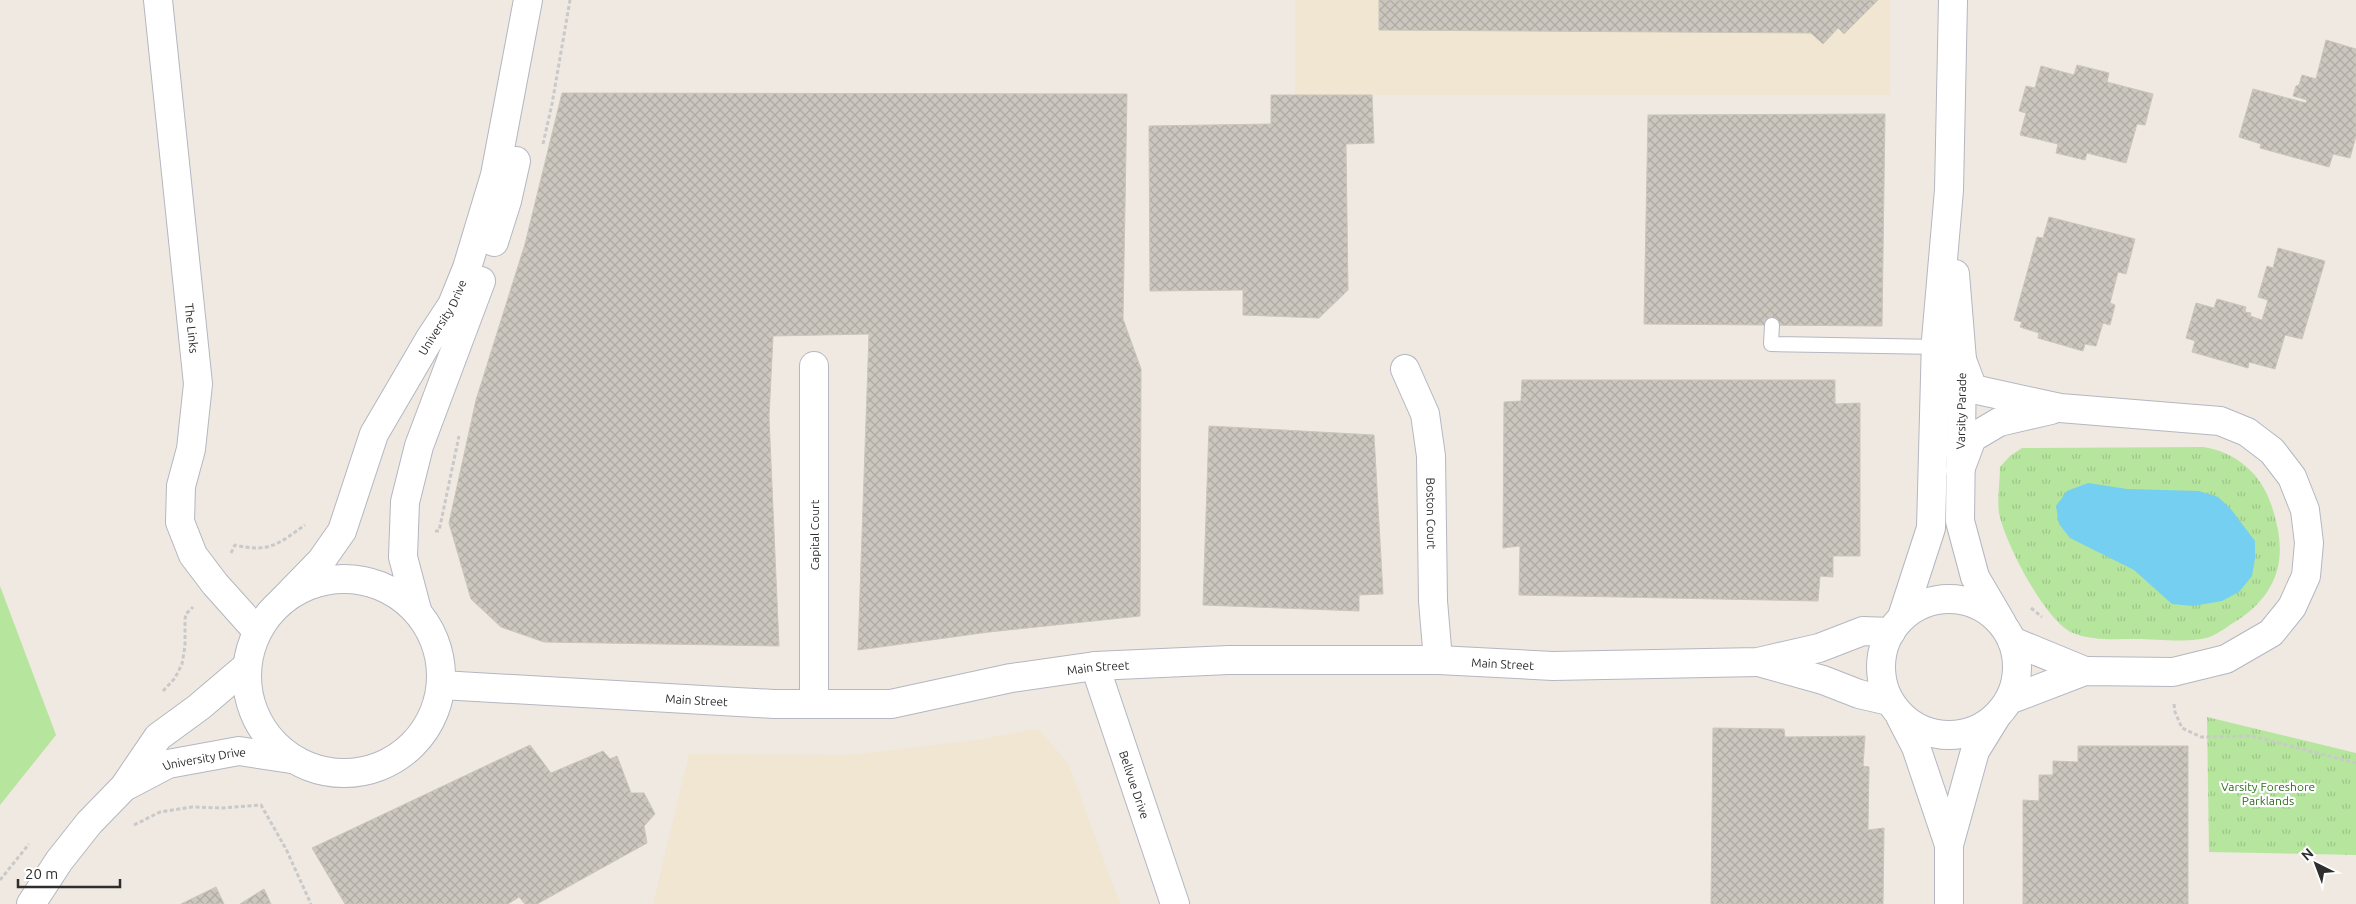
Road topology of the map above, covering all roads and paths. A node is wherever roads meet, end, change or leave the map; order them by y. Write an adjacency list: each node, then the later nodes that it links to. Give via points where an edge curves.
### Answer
1 (158, 0): 16 (street, The Links, via 198,384 191,449 181,486 180,522 193,555)
2 (528, 0): 11 (street, University Drive, via 495,175 464,278 452,305 374,434 342,531 321,561)
3 (547, 0): 13 (street, University Drive, via 508,201 420,446 405,502 403,557)
4 (1954, 0): 6 (street, Varsity Parade, via 1949,190)
5 (1772, 325): 6 (lane, via 1771,344)
6 (1953, 352): 9 (street, via 1973,389); 10 (street, Varsity Parade); 15 (street, Varsity Parade, via 1931,528)
7 (814, 366): 25 (street, Capital Court)
8 (1405, 370): 18 (street, Boston Court, via 1425,414 1431,456 1433,601)
9 (2060, 408): 10 (street, via 1999,422 1972,438); 23 (street, via 2220,421 2247,432 2272,451 2292,477 2305,510 2309,543 2306,576 2292,607 2271,633 2226,659)
10 (1960, 470): 17 (street, Varsity Parade, via 1960,520 1975,577)
11 (282, 601): 13 (street, via 308,585 336,578 366,580 393,591); 16 (street)
12 (2030, 606): 14 (path)
13 (417, 610): 24 (street, via 432,632 441,658)
14 (2049, 622)
15 (1896, 625): 17 (street, via 1921,605 1942,599 1964,601 1985,609); 19 (street, via 1863,631 1819,648); 27 (street, via 1883,649 1881,667 1883,685)
16 (257, 631): 21 (street)
17 (2007, 632): 22 (street); 26 (street, via 2017,660 2016,680)
18 (1438, 660): 19 (street, Main Street, via 1553,666); 20 (street, Main Street, via 1229,660)
19 (1758, 662): 27 (street, via 1823,680)
20 (1095, 666): 25 (street, Main Street, via 1011,678 891,704); 35 (street, Bellvue Drive)
21 (246, 667): 28 (street, via 247,694 256,720 271,742); 30 (street, University Drive, via 158,737)
22 (2085, 672): 23 (street); 26 (street)
23 (2173, 672): 29 (path, via 2175,712 2182,728 2201,737 2252,736)
24 (441, 685): 25 (street, Main Street); 28 (street, via 432,717 414,745 387,764 355,773 322,772)
25 (814, 704)
26 (2003, 708): 27 (street, via 1980,728 1959,735 1918,729); 32 (street, via 1975,752)
27 (1895, 709): 32 (street, via 1916,747)
28 (291, 759): 30 (street, University Drive, via 239,751 168,764)
29 (2356, 763)
30 (124, 787): 33 (street, University Drive, via 89,823)
31 (128, 828): 34 (path, via 160,812 192,807 262,805)
32 (1949, 845): 36 (street)
33 (31, 904)
34 (311, 904)
35 (1176, 904)
36 (1949, 904)

